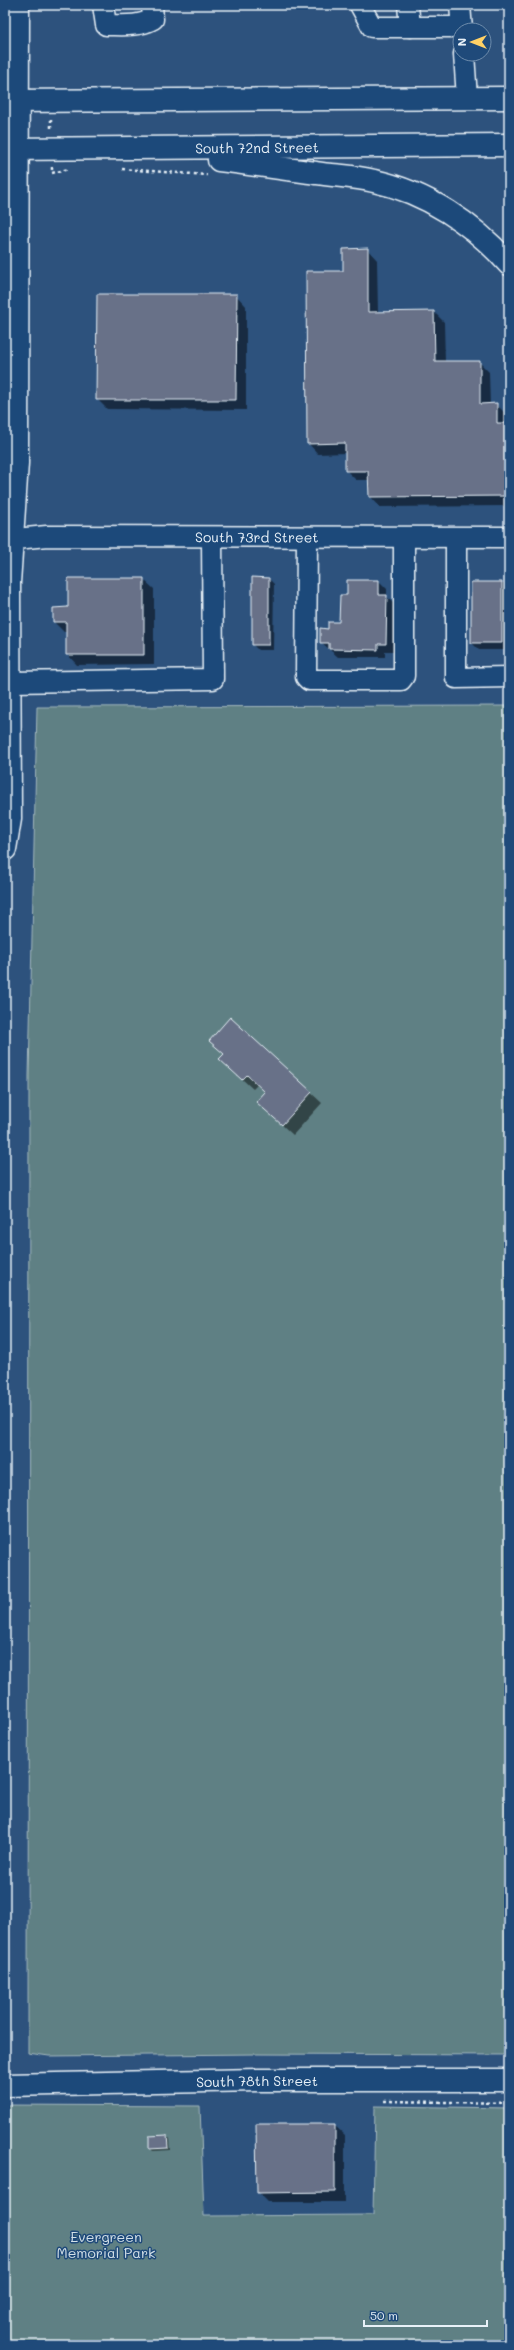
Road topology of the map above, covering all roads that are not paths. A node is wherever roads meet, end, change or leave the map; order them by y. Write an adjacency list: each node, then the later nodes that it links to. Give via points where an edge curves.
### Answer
1 (18, 5): 13 (main road)
2 (104, 5): 3 (street, via 106,25 148,22 153,19)
3 (152, 5)
4 (360, 5): 8 (street, via 372,27)
5 (408, 5): 8 (street)
6 (460, 5): 7 (street)
7 (461, 22)
8 (410, 27): 9 (street)
9 (452, 28)
10 (465, 62): 11 (street)
11 (467, 98): 12 (main road); 13 (main road)
12 (509, 98)
13 (11, 101): 15 (main road)
14 (509, 145): 16 (main road, South 72nd Street)
15 (11, 149): 16 (main road, South 72nd Street); 23 (main road, via 17,463)
16 (145, 149): 17 (main road, via 362,178 393,186 444,209 486,240)
17 (509, 264)
18 (212, 537): 20 (street, South 73rd Street); 23 (street, South 73rd Street, via 47,536); 25 (street, via 213,679)
19 (509, 537): 22 (street, South 73rd Street)
20 (307, 538): 21 (street, South 73rd Street); 21 (street, via 306,677 310,680 400,680 404,676)
21 (404, 538): 22 (street, South 73rd Street)
22 (456, 538): 24 (street, via 456,678)
23 (9, 539): 25 (main road)
24 (509, 677)
25 (10, 682): 26 (main road, via 10,819)
26 (5, 849)
27 (509, 2080): 28 (main road, South 78th Street, via 258,2080)
28 (5, 2085)

